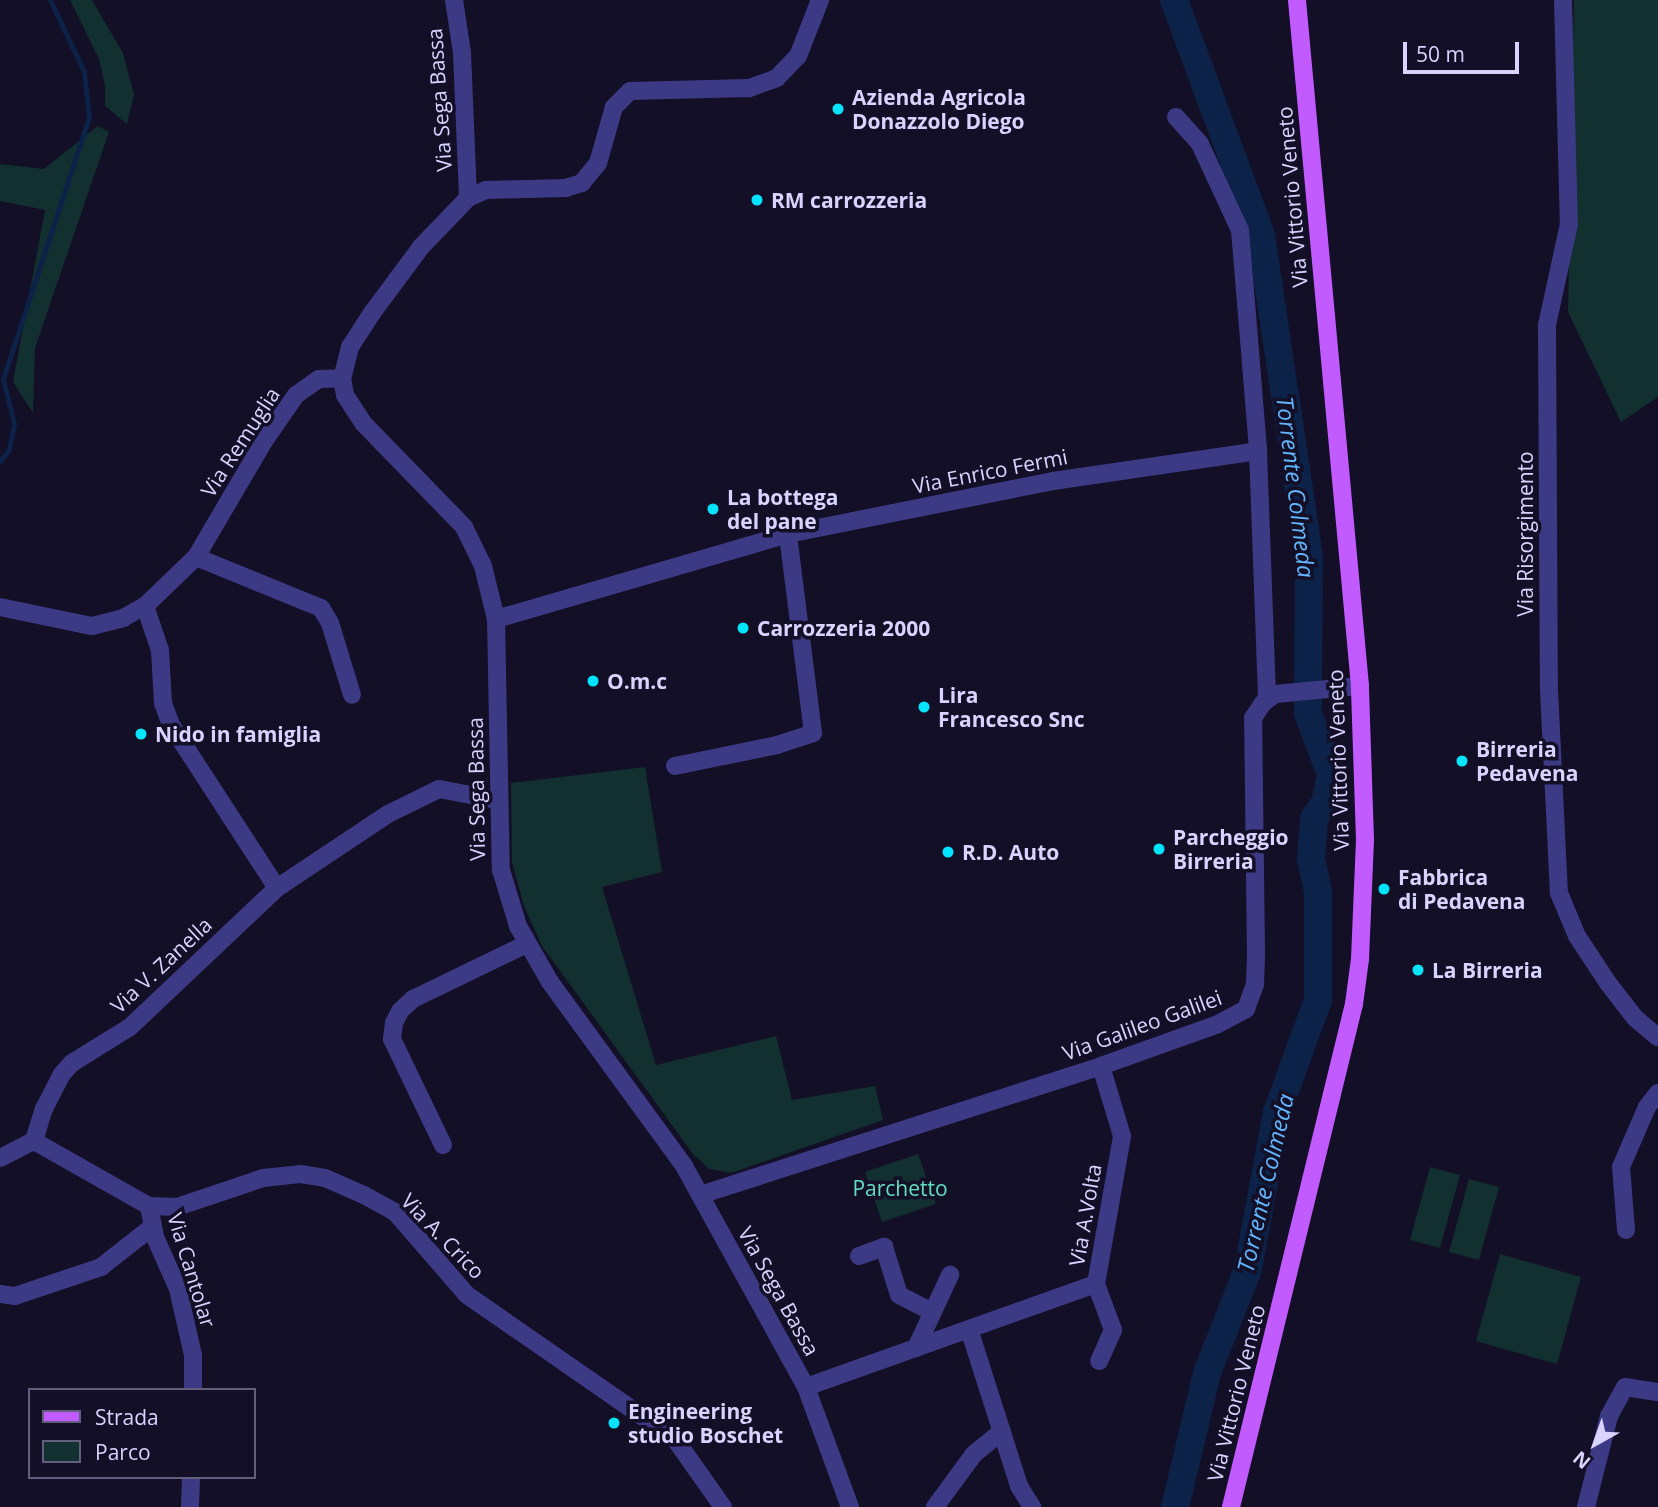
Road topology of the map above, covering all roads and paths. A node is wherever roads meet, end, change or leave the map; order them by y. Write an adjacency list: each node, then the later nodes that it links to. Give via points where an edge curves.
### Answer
1 (454, 0): 6 (street, Via Sega Bassa, via 462,53)
2 (820, 0): 6 (street, Via Sega Bassa, via 804,46 777,78 748,88 630,91 614,107 598,163 582,183 566,188 485,190)
3 (1297, 0): 14 (main road, Via Vittorio Veneto)
4 (1563, 0): 21 (street, Via Risorgimento, via 1569,223 1547,325 1549,690 1559,893 1577,936 1608,983 1634,1018)
5 (1176, 117): 8 (street, via 1200,144 1240,230)
6 (468, 198): 7 (street, Via Sega Bassa, via 432,233 393,282 350,347)
7 (342, 379): 10 (street, Via Remuglia, via 319,379 296,396 264,440); 13 (street, Via Sega Bassa, via 345,395 363,423 464,527 483,566)
8 (1258, 451): 9 (street, Via Enrico Fermi, via 1053,481); 16 (street)
9 (789, 534): 13 (street, Via Enrico Fermi); 17 (street, via 813,733)
10 (196, 557): 11 (street, Via Remuglia); 15 (street, via 321,608)
11 (145, 606): 12 (street, Via Remuglia, via 92,626); 19 (street, via 158,642 163,703 171,725)
12 (0, 607)
13 (496, 619): 18 (street, Via Sega Bassa)
14 (1360, 686): 16 (street); 49 (main road, Via Vittorio Veneto, via 1364,839 1354,1004)
15 (352, 695)
16 (1274, 695): 22 (street, Via Galileo Galilei, via 1256,712 1252,734 1256,954 1251,1003 1218,1024)
17 (675, 766)
18 (498, 800): 19 (street, Via V. Zanella, via 439,789 388,814); 20 (street, Via Sega Bassa, via 501,870)
19 (277, 888): 24 (street, Via V. Zanella, via 130,1027 72,1063 44,1110)
20 (527, 944): 25 (street, via 414,999 394,1023 392,1039); 27 (street, Via Sega Bassa)
21 (1658, 1037)
22 (1101, 1066): 27 (street, Via Galileo Galilei); 33 (street, Via A.Volta, via 1122,1136)
23 (1658, 1093): 30 (street, via 1647,1107 1621,1167)
24 (34, 1141): 26 (street); 28 (street)
25 (443, 1145)
26 (0, 1158)
27 (700, 1195): 39 (street, Via Sega Bassa)
28 (149, 1206): 29 (street, Via Cantolar); 45 (street, Via A. Crico, via 177,1207 263,1178 300,1174 325,1178 364,1195 396,1213 467,1295 675,1438)
29 (152, 1227): 34 (street, via 101,1267 15,1296); 40 (street, Via Cantolar, via 178,1289 193,1355)
30 (1626, 1230)
31 (859, 1256): 35 (street, via 884,1247 899,1295)
32 (950, 1275): 35 (street)
33 (1096, 1284): 36 (street, Via A.Volta); 38 (street, via 1113,1330)
34 (0, 1294)
35 (933, 1312): 37 (street)
36 (970, 1328): 37 (street, Via A.Volta); 42 (street)
37 (916, 1348): 39 (street, Via A.Volta)
38 (1100, 1361)
39 (806, 1387): 46 (street, Via Sega Bassa)
40 (193, 1388)
41 (1658, 1392): 50 (street, via 1625,1387 1609,1416)
42 (1002, 1432): 47 (street, via 974,1454); 48 (street, via 1019,1486)
43 (191, 1479): 44 (street)
44 (190, 1507)
45 (723, 1507)
46 (850, 1507)
47 (935, 1507)
48 (1032, 1507)
49 (1231, 1507)
50 (1586, 1507)

